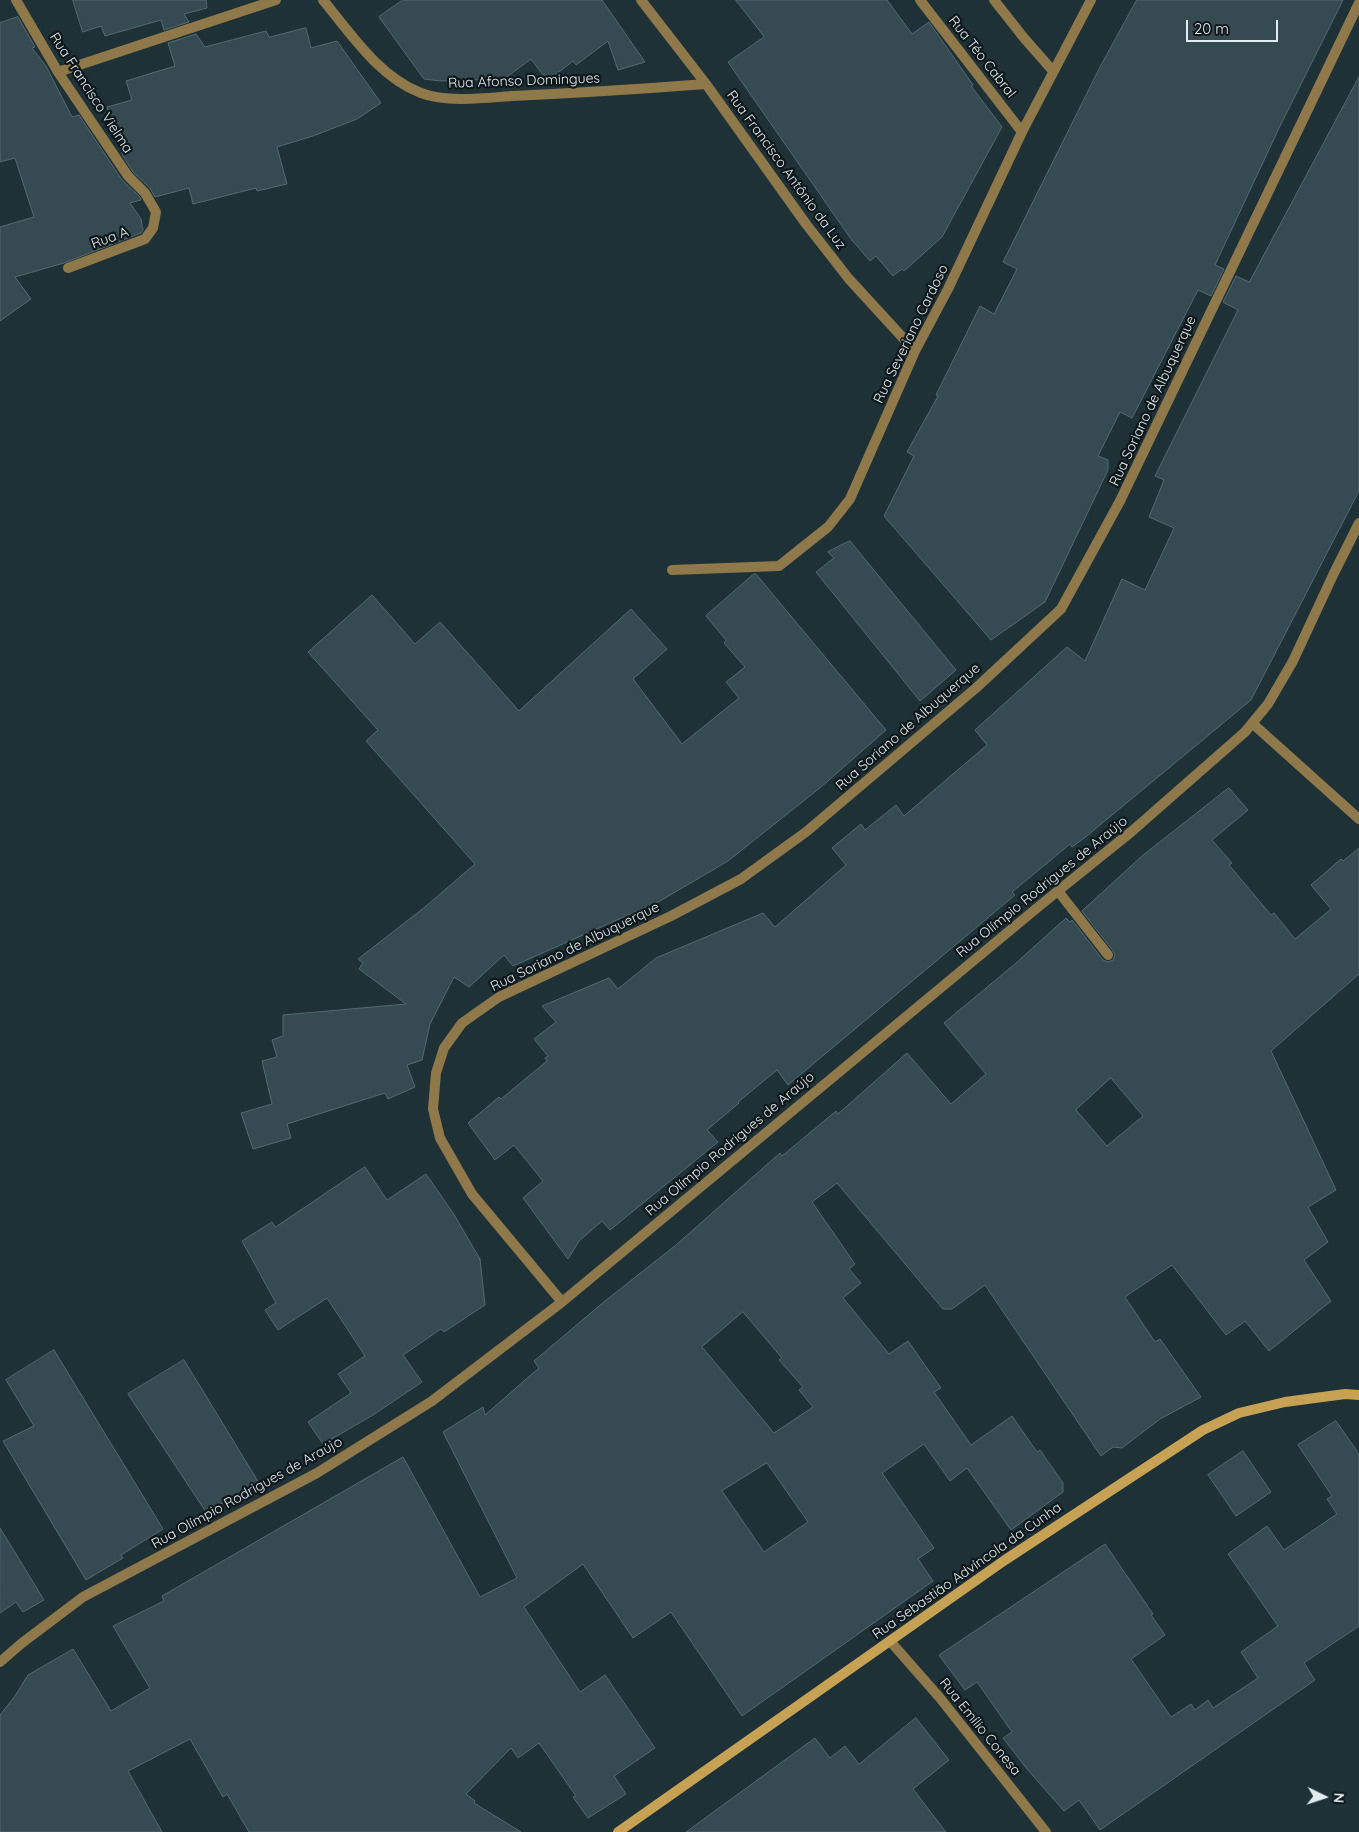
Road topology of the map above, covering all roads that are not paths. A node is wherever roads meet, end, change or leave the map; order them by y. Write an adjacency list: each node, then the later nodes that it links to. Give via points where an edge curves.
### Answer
1 (16, 0): 10 (street, Rua Francisco Vielma)
2 (276, 0): 10 (street)
3 (322, 0): 11 (street, Rua Afonso Domingues, via 392,77 438,98 567,94)
4 (641, 0): 11 (street, Rua Francisco Antônio da Luz)
5 (920, 0): 12 (street, Rua Téo Cabral)
6 (994, 0): 9 (street)
7 (1091, 0): 9 (street, Rua Severiano Cardoso)
8 (1359, 3): 22 (street, Rua Soriano de Albuquerque, via 1120,501 1061,610 976,688 806,832 740,879 680,912 499,997 462,1023 444,1048 436,1073 434,1109 440,1138 472,1194)
9 (1053, 71): 12 (street, Rua Severiano Cardoso)
10 (58, 72): 13 (street, Rua Francisco Vielma)
11 (706, 84): 15 (street, Rua Francisco Antônio da Luz, via 849,279)
12 (1022, 132): 15 (street, Rua Severiano Cardoso)
13 (128, 176): 14 (street, Rua A, via 156,212 151,233 145,239)
14 (68, 268)
15 (915, 351): 17 (street, Rua Severiano Cardoso, via 850,498 828,526 780,566)
16 (1359, 523): 18 (street, Rua Olímpio Rodrigues de Araújo, via 1293,661 1268,704)
17 (672, 570)
18 (1252, 723): 19 (street); 20 (street, Rua Olímpio Rodrigues de Araújo, via 1131,832)
19 (1359, 819)
20 (1058, 891): 21 (street); 22 (street, Rua Olímpio Rodrigues de Araújo)
21 (1108, 954)
22 (562, 1302): 25 (street, Rua Olímpio Rodrigues de Araújo, via 432,1401 317,1473 83,1596)
23 (1359, 1395): 24 (street, Rua Sebastião Advíncola da Cunha, via 1285,1402 1239,1413 1203,1430 1005,1560)
24 (890, 1641): 26 (street, Rua Sebastião Advíncola da Cunha); 27 (street, Rua Emílio Conesa, via 940,1698)
25 (0, 1662)
26 (618, 1832)
27 (1046, 1832)

